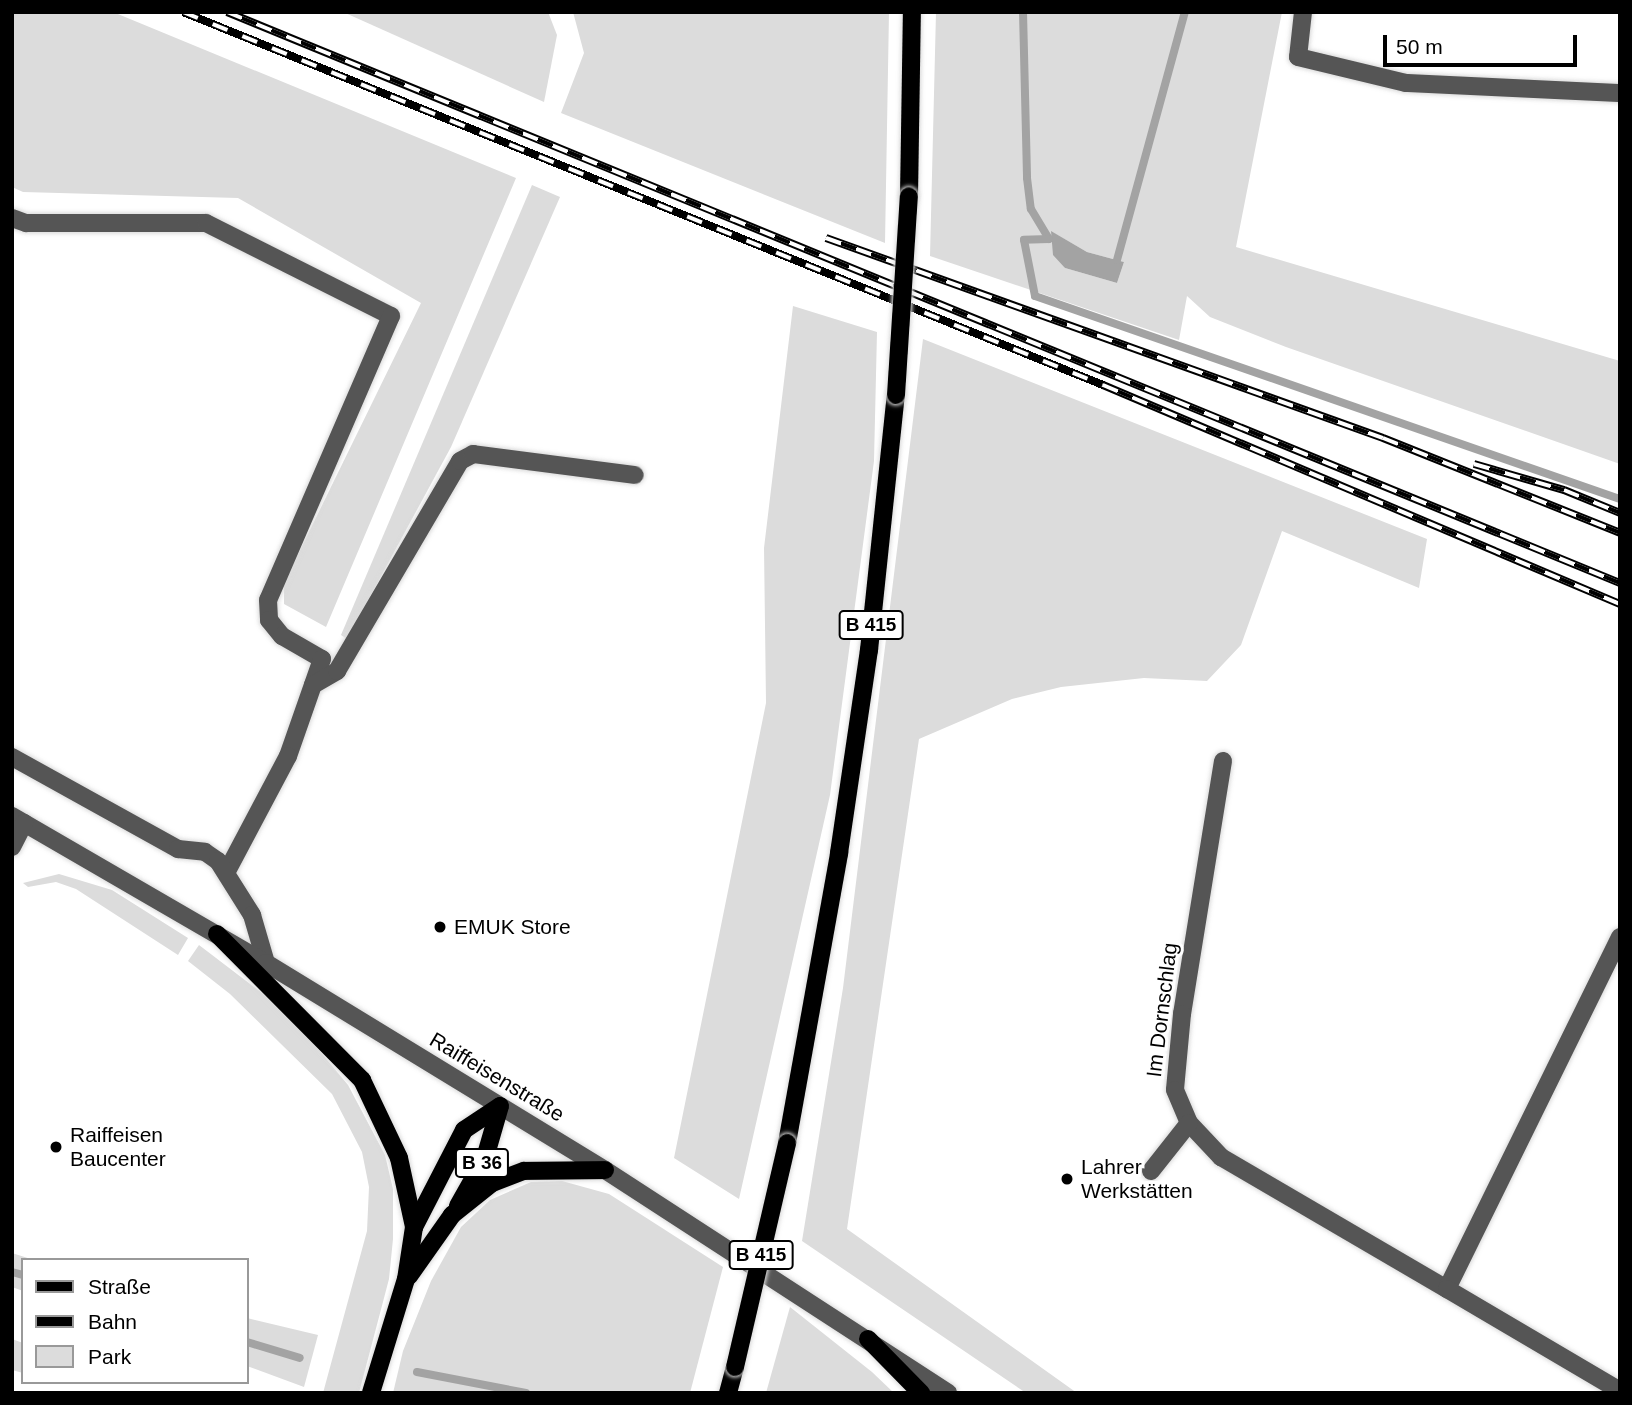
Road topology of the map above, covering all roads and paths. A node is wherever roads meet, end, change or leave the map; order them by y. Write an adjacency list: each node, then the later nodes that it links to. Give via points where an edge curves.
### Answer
1 (912, 12): 26 (main road, B 415, bridge, via 909,196 896,396 859,718 788,1143)
2 (1303, 12): 3 (street, via 1298,57 1406,83)
3 (1620, 93)
4 (12, 218): 6 (street, via 26,223 206,223 391,316 268,600 269,620 282,636 321,659)
5 (635, 475): 6 (street, via 473,454 460,461 337,671)
6 (313, 685): 11 (street, via 288,756)
7 (12, 757): 11 (street, via 178,849 205,852)
8 (1223, 761): 16 (street, Im Dornschlag, via 1182,1014 1175,1090)
9 (18, 819): 10 (street); 12 (street, Raiffeisenstraße)
10 (12, 847)
11 (227, 871): 14 (street, via 252,915)
12 (217, 934): 14 (street, Raiffeisenstraße); 20 (main road, via 362,1080 399,1158)
13 (1620, 937): 22 (street)
14 (266, 963): 15 (street, Raiffeisenstraße)
15 (500, 1106): 17 (street, Raiffeisenstraße); 19 (main road, B 36, via 485,1158); 20 (main road, via 464,1130)
16 (1189, 1123): 18 (street); 22 (street, Im Dornschlag, via 1221,1157)
17 (606, 1170): 19 (main road, via 524,1171 492,1183); 23 (street, Raiffeisenstraße)
18 (1151, 1171)
19 (453, 1215): 21 (main road)
20 (414, 1227): 21 (main road)
21 (407, 1279): 25 (main road)
22 (1447, 1289): 24 (street, Im Dornschlag)
23 (868, 1339): 27 (main road); 28 (street, Raiffeisenstraße)
24 (1620, 1391)
25 (371, 1393)
26 (729, 1393)
27 (921, 1393)
28 (948, 1393)

